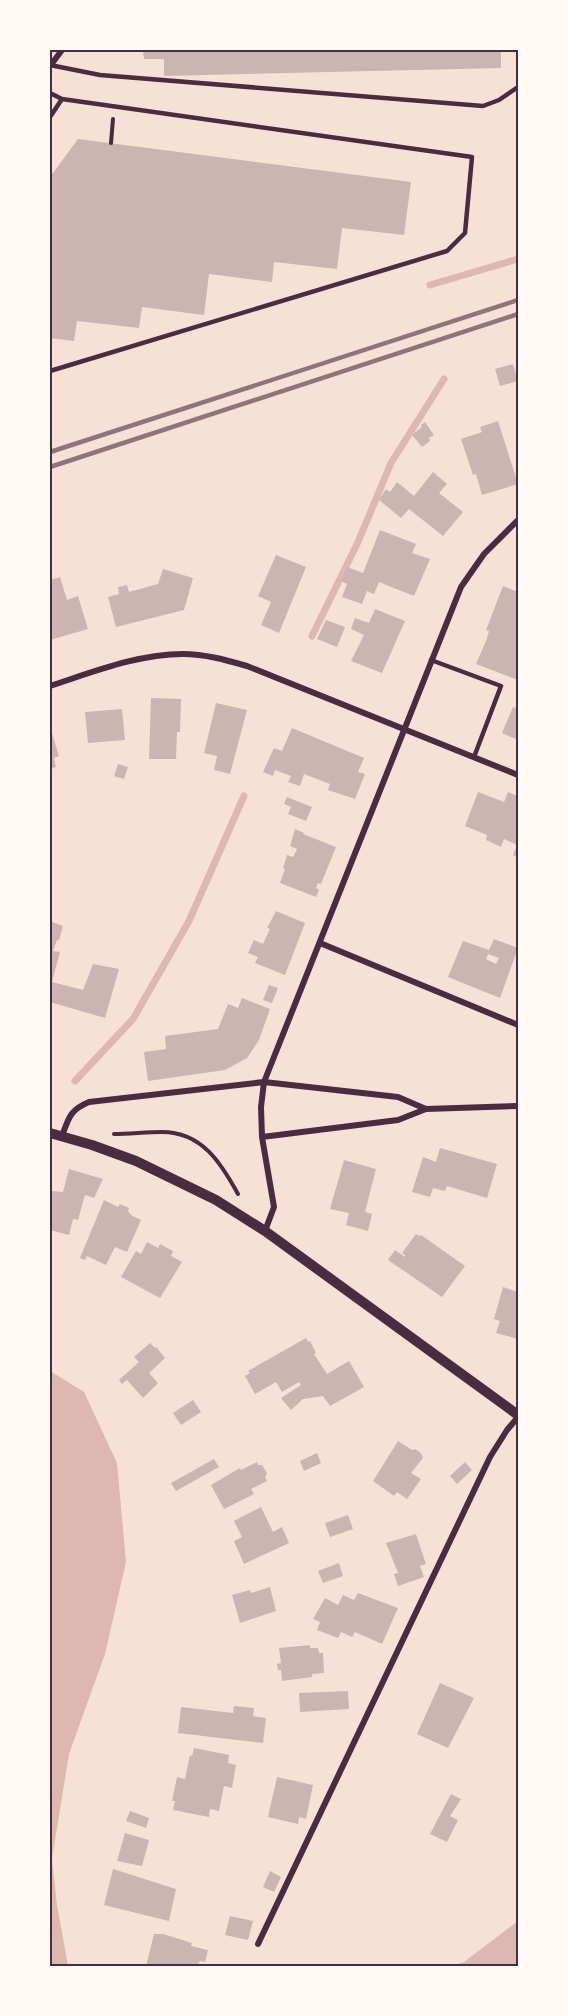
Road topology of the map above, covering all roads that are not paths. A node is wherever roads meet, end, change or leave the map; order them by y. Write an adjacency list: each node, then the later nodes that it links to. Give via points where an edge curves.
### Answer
1 (62, 50): 2 (street)
2 (50, 66): 3 (lane, via 100,75 483,106)
3 (519, 87)
4 (50, 93): 5 (lane)
5 (62, 99): 6 (lane); 7 (lane, via 472,157 465,233 447,251)
6 (50, 117)
7 (50, 371)
8 (519, 520): 9 (street, via 484,554 461,587)
9 (431, 660): 11 (street); 12 (lane, via 501,686)
10 (50, 686): 11 (street, via 151,657 212,657 247,666)
11 (403, 729): 12 (street); 14 (street)
12 (474, 757): 13 (street)
13 (519, 775)
14 (320, 944): 15 (street); 16 (street)
15 (519, 1025)
16 (264, 1082): 18 (street, via 398,1097); 20 (street, via 89,1102 70,1113); 21 (street)
17 (519, 1106): 18 (street)
18 (426, 1109): 21 (street, via 398,1120)
19 (50, 1133): 20 (street)
20 (62, 1136): 22 (street, via 166,1174)
21 (262, 1137): 22 (street, via 274,1206)
22 (265, 1231): 23 (street)
23 (519, 1416): 24 (street, via 490,1457)
24 (258, 1944)

